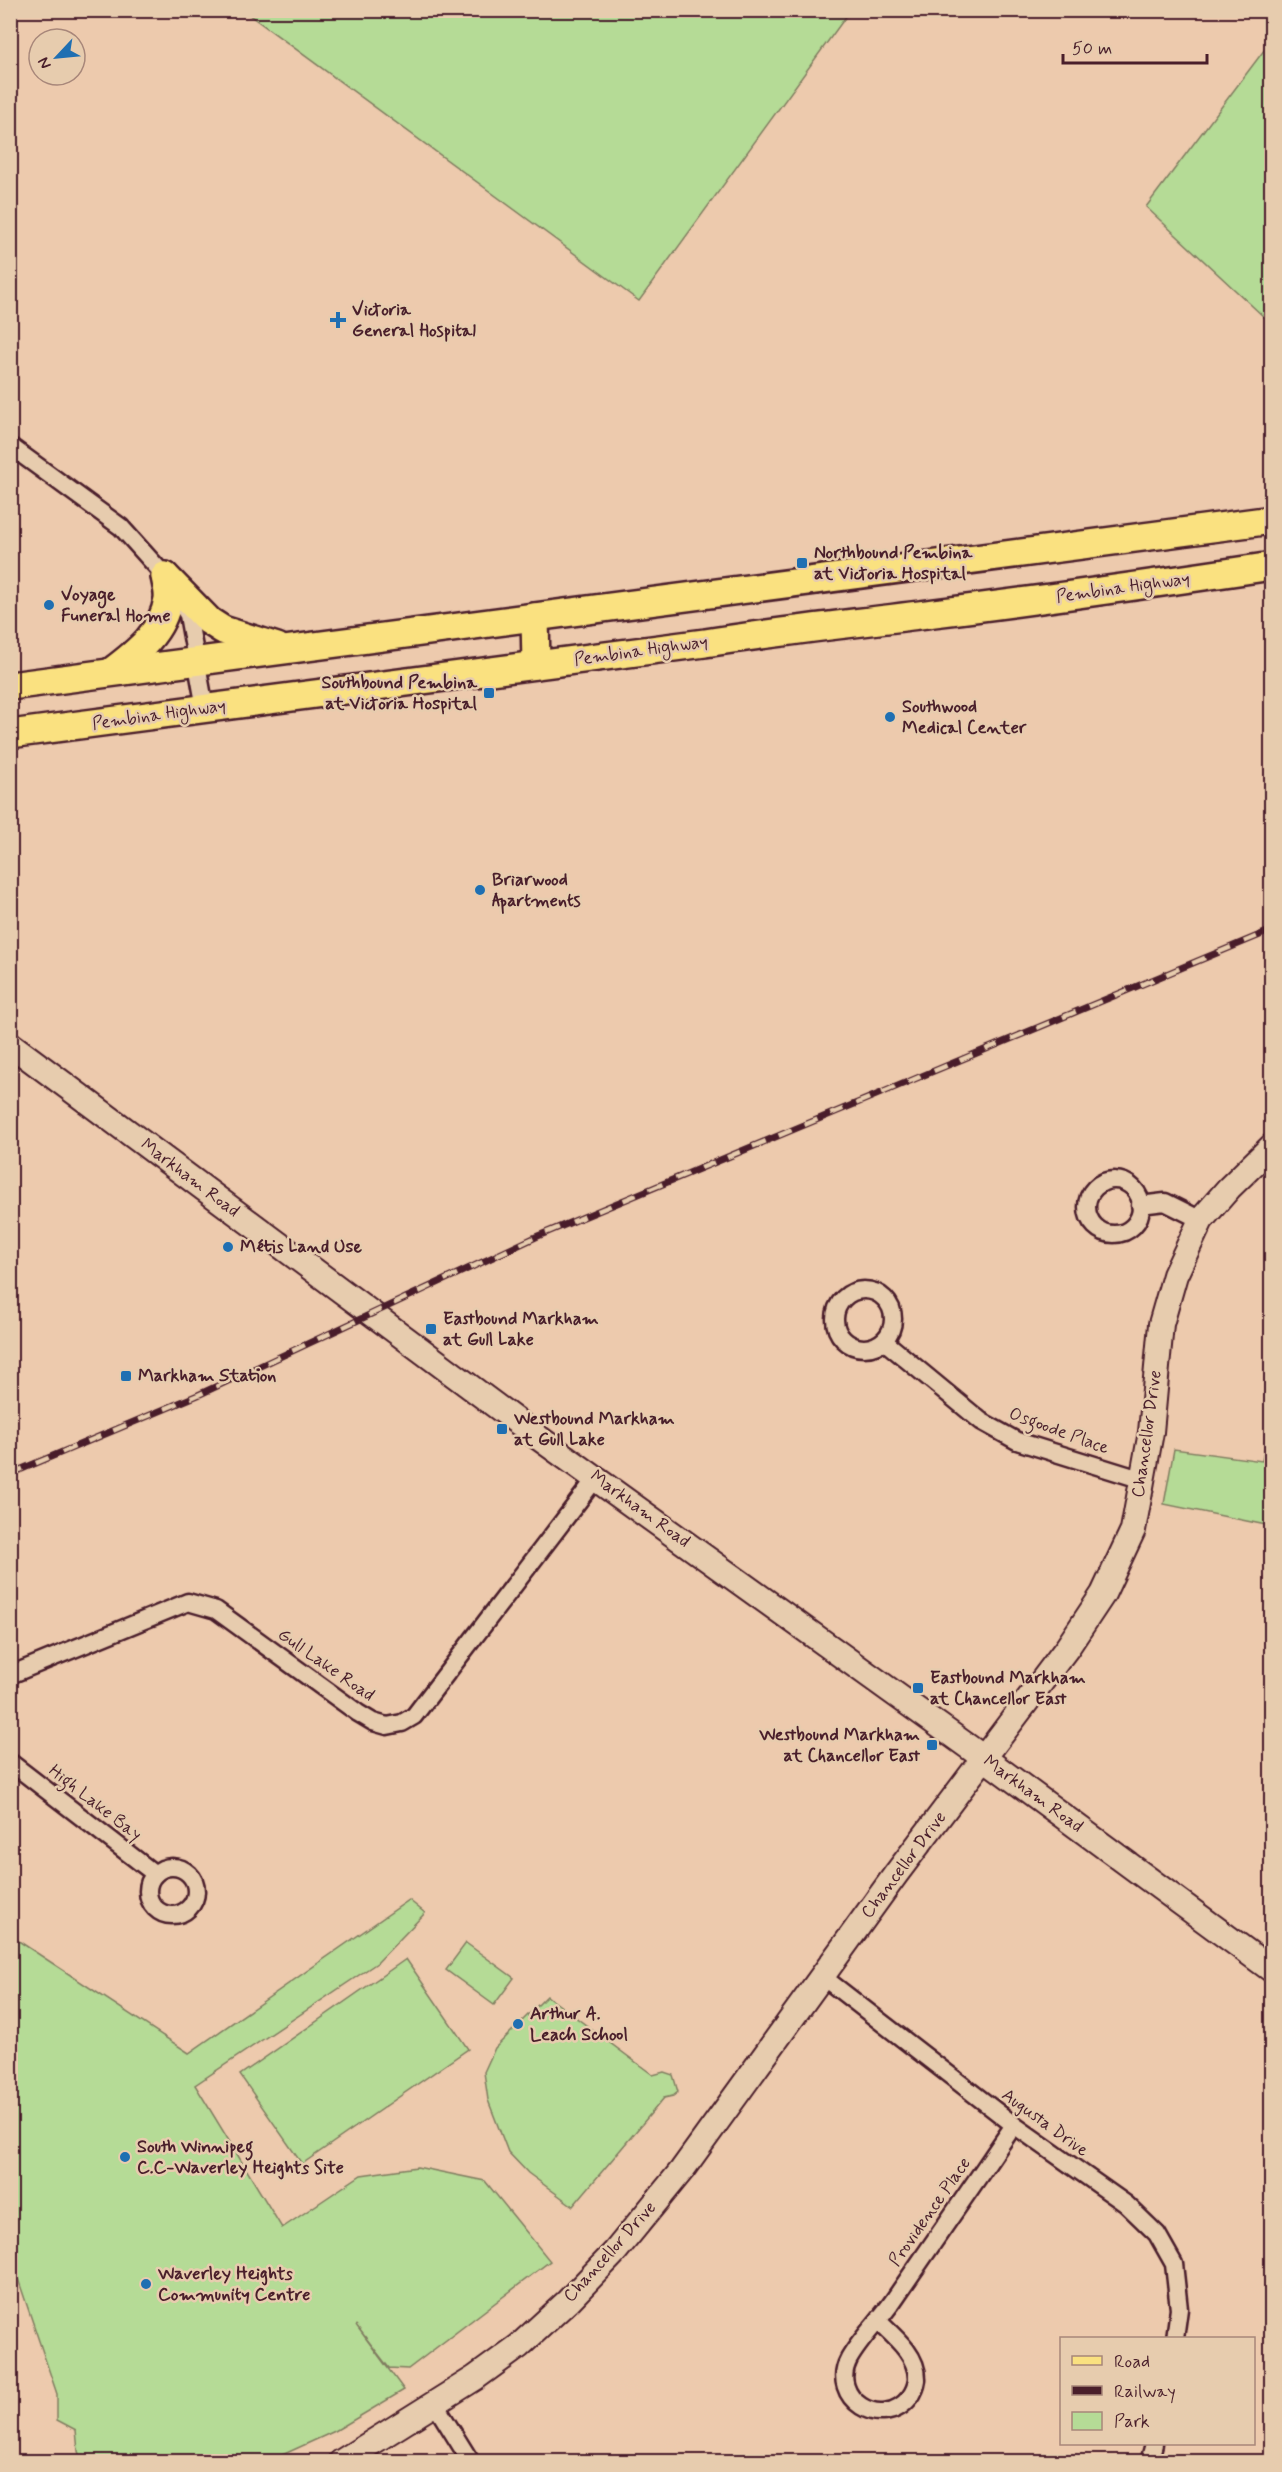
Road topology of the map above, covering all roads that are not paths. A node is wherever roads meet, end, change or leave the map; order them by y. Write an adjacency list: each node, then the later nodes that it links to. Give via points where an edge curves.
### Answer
1 (10, 446): 4 (street, via 121,527)
2 (1272, 520): 5 (main road)
3 (1272, 567): 8 (main road, Pembina Highway)
4 (165, 576): 6 (main road, via 223,630); 7 (street, via 188,615); 9 (main road, via 168,599 157,629 143,648)
5 (535, 617): 6 (main road); 8 (main road)
6 (288, 650): 7 (main road)
7 (197, 662): 9 (main road); 11 (street)
8 (536, 664): 11 (main road, Pembina Highway)
9 (108, 673): 10 (main road)
10 (10, 686)
11 (205, 708): 12 (main road, Pembina Highway)
12 (10, 734)
13 (10, 1044): 18 (street, Markham Road)
14 (1272, 1146): 16 (street, Chancellor Drive)
15 (1140, 1205): 16 (street, via 1165,1202)
16 (1201, 1220): 19 (street, Chancellor Drive, via 1174,1275 1161,1324)
17 (884, 1341): 19 (street, Osgoode Place, via 981,1421 1017,1441)
18 (596, 1478): 20 (street, Gull Lake Road, via 414,1716 402,1724 387,1726 358,1713 216,1610 188,1602); 21 (street, Markham Road)
19 (1143, 1480): 21 (street, Chancellor Drive, via 1133,1530 1103,1594)
20 (10, 1675)
21 (984, 1758): 24 (street, Markham Road); 25 (street, Chancellor Drive)
22 (10, 1762): 23 (street, High Lake Bay)
23 (155, 1874)
24 (1272, 1970)
25 (823, 1977): 26 (street, Augusta Drive); 29 (street, Chancellor Drive, via 682,2170 614,2253 519,2346)
26 (1014, 2125): 27 (street, Providence Place); 28 (street, Augusta Drive, via 1126,2205 1157,2234 1174,2264 1179,2309)
27 (879, 2322): 27 (street, Providence Place, via 849,2360 845,2381 858,2404 886,2412 905,2403 913,2393 917,2373 907,2351)
28 (1175, 2337)
29 (435, 2404): 31 (street, Chancellor Drive); 32 (street)
30 (1154, 2445): 33 (street)
31 (341, 2462)
32 (471, 2462)
33 (1149, 2462)

